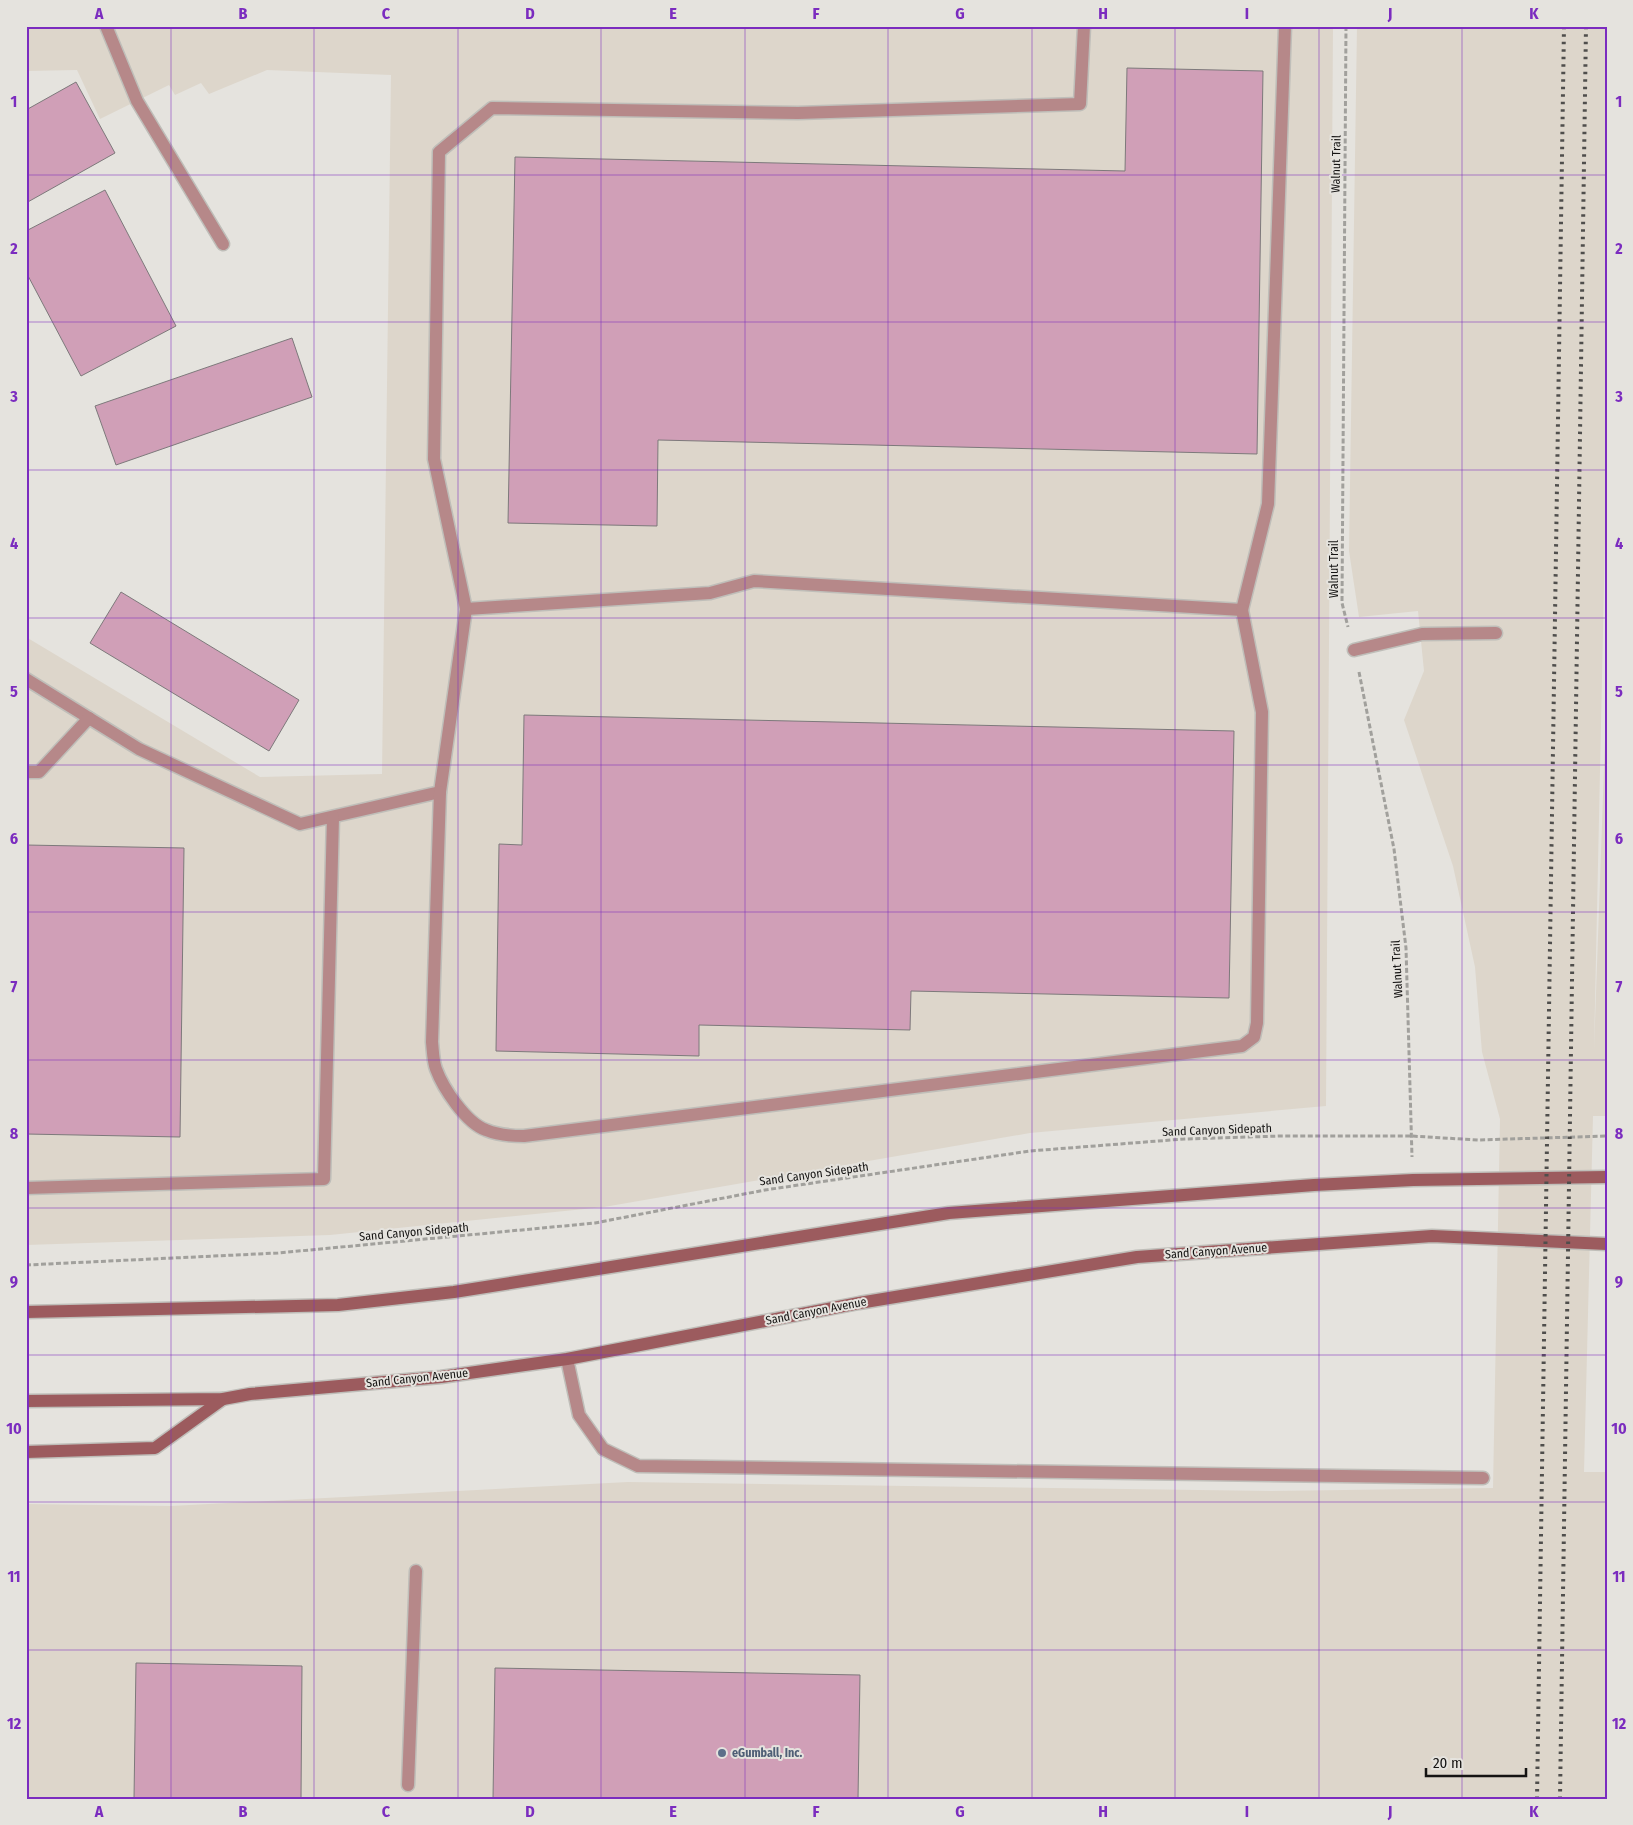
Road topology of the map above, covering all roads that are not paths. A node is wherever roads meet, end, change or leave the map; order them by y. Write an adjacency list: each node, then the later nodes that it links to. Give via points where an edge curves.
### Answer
1 (106, 26): 4 (lane, via 137,101)
2 (1084, 26): 5 (lane, via 1080,104 798,113 492,108 439,152 434,459)
3 (1285, 26): 6 (lane, via 1268,504)
4 (223, 244)
5 (466, 609): 6 (lane, via 710,593 754,581); 12 (lane)
6 (1242, 610): 12 (lane, via 1262,712 1257,1023 1254,1037 1242,1046 524,1136 485,1130 466,1115 450,1095 436,1068 432,1042)
7 (1496, 633): 8 (lane, via 1422,634)
8 (1354, 650)
9 (26, 679): 10 (lane)
10 (89, 718): 11 (lane, via 39,772); 13 (lane, via 139,750 300,824)
11 (26, 772)
12 (440, 792): 13 (lane)
13 (333, 816): 15 (lane, via 324,1179)
14 (1607, 1177): 17 (main road, via 1314,1185 949,1214 454,1292 338,1305)
15 (26, 1188)
16 (1607, 1244): 18 (main road, Sand Canyon Avenue, via 1432,1236 1137,1257 859,1303)
17 (26, 1312)
18 (567, 1359): 19 (main road, Sand Canyon Avenue, via 441,1377); 22 (lane, via 580,1415 603,1449 638,1466)
19 (223, 1399): 20 (main road, Sand Canyon Avenue); 21 (main road, via 155,1448)
20 (26, 1401)
21 (26, 1452)
22 (1483, 1478)
23 (416, 1571): 24 (lane)
24 (408, 1785)

